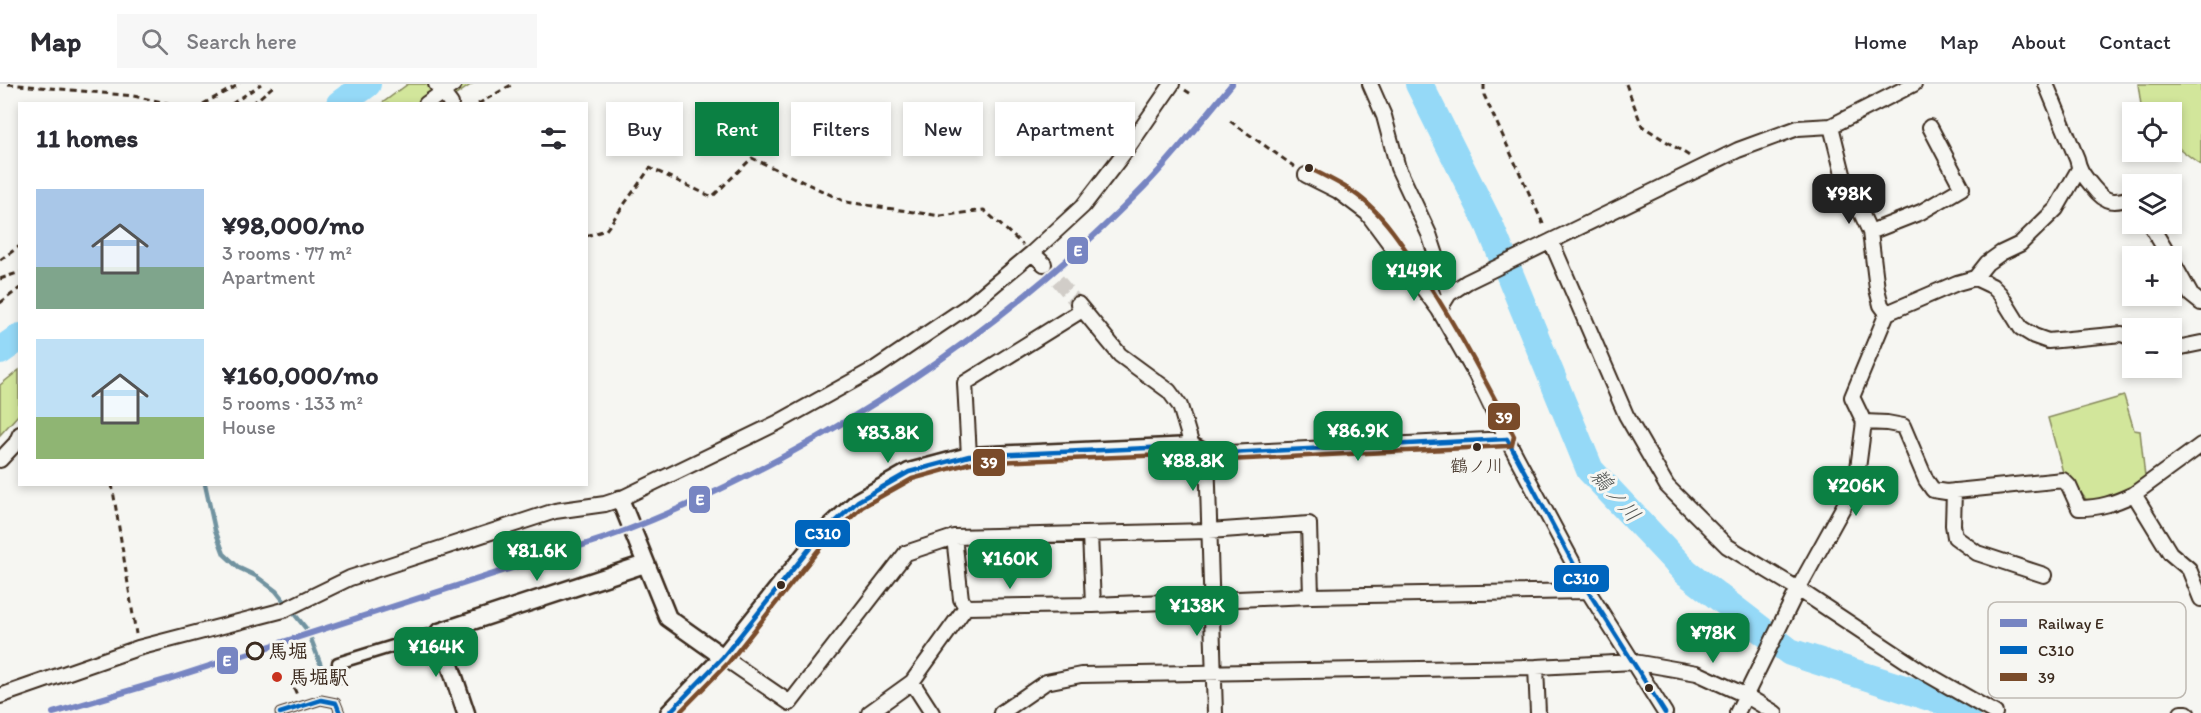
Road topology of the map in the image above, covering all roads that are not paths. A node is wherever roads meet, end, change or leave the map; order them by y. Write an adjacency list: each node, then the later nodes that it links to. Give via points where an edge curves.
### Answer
1 (1172, 84): 15 (street, via 1083,206)
2 (1370, 84): 19 (street, via 1398,168 1429,234)
3 (1914, 84): 8 (street)
4 (2046, 84): 10 (street)
5 (443, 87): 6 (street); 7 (street)
6 (428, 102)
7 (451, 102)
8 (1831, 126): 13 (street, via 1843,174); 14 (street, via 1798,128 1738,150)
9 (1930, 127): 13 (street, via 1962,188 1921,212)
10 (2079, 169): 12 (street, via 2102,198); 17 (street, via 2056,208 2020,244 1987,263)
11 (1306, 176): 21 (street, via 1338,191 1367,213)
12 (2122, 201)
13 (1870, 232): 22 (street, via 1877,289)
14 (1546, 244): 19 (street); 42 (street, via 1626,415 1668,486 1727,546)
15 (1032, 253): 16 (street); 35 (street, via 971,304 876,368 777,423)
16 (1044, 264)
17 (1975, 278): 22 (street); 23 (street, via 2001,294 2021,328 2034,336 2048,340)
18 (2182, 279): 20 (street)
19 (1449, 294): 21 (street)
20 (2201, 303)
21 (1439, 310): 28 (street)
22 (1887, 313): 26 (street, via 1852,397)
23 (2122, 334)
24 (2201, 343): 25 (street)
25 (2182, 348)
26 (1864, 422): 33 (street, via 1903,426 1933,489); 42 (street, via 1856,484)
27 (18, 439): 32 (street)
28 (1507, 439): 30 (street); 41 (street)
29 (2201, 445): 34 (street)
30 (1200, 450): 31 (street); 31 (street, via 1169,391 1120,355 1080,307 965,383); 36 (street)
31 (969, 456): 49 (street, via 909,472 858,501 818,538)
32 (0, 460)
33 (1954, 491): 34 (street, via 2063,480 2079,507 2092,508); 40 (street, via 1955,537 1977,553)
34 (2134, 494): 44 (street, via 2170,553 2188,569)
35 (620, 499): 39 (street); 56 (street, via 555,512 350,578 290,607 138,648)
36 (1209, 531): 37 (street); 43 (street, via 1309,524); 45 (street)
37 (1090, 534): 38 (street); 46 (street)
38 (954, 537): 47 (street, via 960,598); 49 (street, via 906,553 790,703)
39 (645, 564): 48 (street); 49 (street, via 668,618)
40 (2044, 575)
41 (1588, 591): 43 (street); 50 (street)
42 (1797, 594): 55 (street); 69 (street)
43 (1311, 596): 45 (street)
44 (2201, 599)
45 (1211, 600): 46 (street); 52 (street)
46 (1093, 605): 47 (street)
47 (966, 607): 54 (street)
48 (440, 632): 53 (street, via 338,663); 59 (street)
49 (723, 657): 60 (street)
50 (1634, 662): 51 (street); 55 (street, via 1697,673); 66 (street)
51 (1536, 667): 52 (street); 65 (street)
52 (1215, 672): 63 (street, via 1081,675 1046,682); 64 (street)
53 (338, 676)
54 (912, 682): 61 (street); 62 (street)
55 (1745, 695): 67 (street); 68 (street)
56 (0, 696)
57 (280, 713): 58 (lane, via 321,700 336,703)
58 (340, 713)
59 (466, 713)
60 (669, 713)
61 (868, 713)
62 (932, 713)
63 (1001, 713)
64 (1215, 713)
65 (1538, 713)
66 (1665, 713)
67 (1737, 713)
68 (1775, 713)
69 (1995, 713)
70 (2181, 713): 71 (street)
71 (2187, 713)

